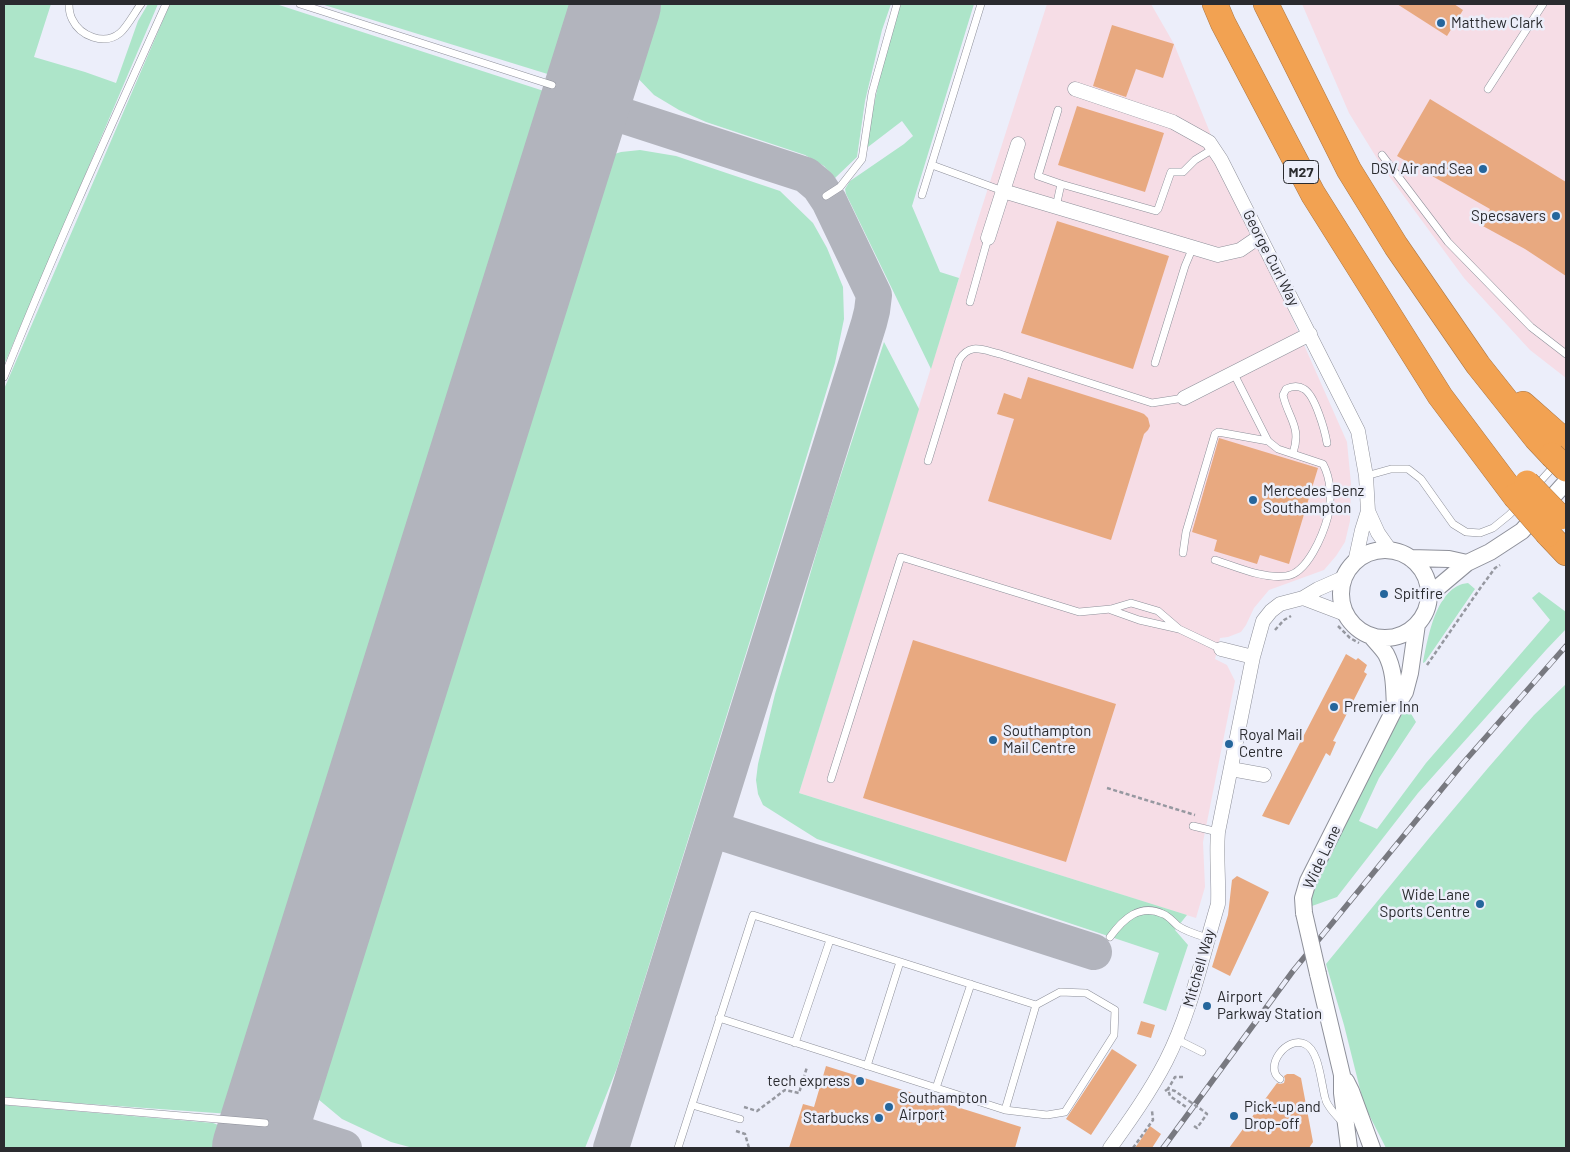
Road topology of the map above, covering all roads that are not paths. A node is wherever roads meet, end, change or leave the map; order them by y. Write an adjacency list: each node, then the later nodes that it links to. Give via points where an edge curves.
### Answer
1 (69, 4): 2 (lane, via 72,19 81,30 93,38 108,39 120,33)
2 (141, 4)
3 (166, 4): 31 (lane, via 62,236)
4 (300, 4): 10 (lane)
5 (897, 4): 21 (lane, via 872,93 862,159 840,187)
6 (981, 4): 17 (lane)
7 (1215, 4): 41 (highway, M27, bridge, via 1313,194 1401,332 1521,489)
8 (1266, 4): 35 (highway, via 1349,170 1396,246 1478,365 1536,438)
9 (1543, 4): 12 (lane)
10 (552, 85)
11 (1075, 89): 15 (street, George Curl Way, via 1174,122 1209,142)
12 (1488, 89)
13 (1058, 110): 18 (lane, via 1038,176)
14 (1018, 144): 19 (street)
15 (1213, 149): 18 (lane, via 1195,160 1184,172 1171,172 1156,211); 23 (street, George Curl Way)
16 (1382, 155): 28 (lane, via 1448,242 1531,327)
17 (932, 165): 19 (lane); 20 (lane)
18 (1061, 184): 22 (lane)
19 (1003, 191): 22 (street); 24 (street)
20 (922, 195)
21 (826, 196)
22 (1056, 207): 25 (street)
23 (1259, 237): 25 (street, via 1240,250 1218,255); 27 (street, George Curl Way)
24 (988, 238): 26 (lane)
25 (1192, 247): 29 (lane)
26 (970, 302)
27 (1310, 334): 30 (street); 38 (street, George Curl Way, via 1358,431)
28 (1566, 354)
29 (1154, 363)
30 (1234, 374): 32 (street); 33 (lane)
31 (4, 377)
32 (1184, 398): 37 (lane, via 1152,403 1000,354 970,349 958,360)
33 (1268, 441): 36 (lane, via 1278,450); 43 (lane, via 1215,434 1186,532)
34 (1327, 443): 36 (lane, via 1309,393 1291,386 1283,395 1296,433)
35 (1563, 452): 38 (lane, via 1509,515 1480,533 1466,532 1453,524 1421,479 1408,470 1391,469)
36 (1293, 453): 46 (lane, via 1324,464 1330,490 1328,516 1303,567 1297,573 1274,576)
37 (928, 461)
38 (1366, 476): 40 (street, George Curl Way)
39 (1566, 482): 48 (street, via 1522,530)
40 (1368, 511): 42 (street, George Curl Way); 47 (street, George Curl Way)
41 (1558, 525): 44 (highway, M27)
42 (1390, 550): 45 (street); 47 (street, via 1369,553)
43 (1183, 553)
44 (1566, 553)
45 (1410, 558): 48 (street); 50 (street, via 1424,574)
46 (1216, 560)
47 (1355, 562): 49 (street)
48 (1467, 563): 50 (street)
49 (1343, 578): 51 (street, Mitchell Way); 53 (street, via 1342,603)
50 (1429, 595): 54 (street, via 1428,606)
51 (1303, 598): 53 (street); 58 (street, Mitchell Way, via 1280,604 1271,611 1263,621)
52 (1111, 610): 55 (lane); 55 (lane, via 1132,603 1154,609); 62 (lane, via 1079,612 901,557)
53 (1346, 614): 56 (street, via 1352,624)
54 (1417, 624): 56 (street, via 1396,637); 59 (street, Wide Lane, via 1410,673 1405,692)
55 (1179, 629): 57 (lane)
56 (1371, 636): 59 (street, via 1385,653 1391,668)
57 (1221, 649): 58 (street)
58 (1253, 657): 60 (street, Mitchell Way)
59 (1395, 708): 76 (street, Wide Lane, bridge, via 1308,881 1303,898)
60 (1231, 769): 61 (street); 64 (street, Mitchell Way)
61 (1264, 775)
62 (831, 779)
63 (1193, 826): 64 (lane)
64 (1218, 832): 66 (street, Mitchell Way, via 1218,904)
65 (1110, 937): 66 (lane, via 1126,919 1141,910 1151,910 1164,914 1190,932)
66 (1208, 938): 72 (street, Mitchell Way)
67 (830, 940): 68 (lane); 71 (lane, via 753,916); 73 (lane)
68 (900, 962): 69 (lane); 75 (lane)
69 (971, 984): 70 (lane); 78 (lane)
70 (1036, 1005): 81 (lane); 81 (lane, via 1060,992 1086,993 1115,1010 1114,1035 1065,1112 1048,1115)
71 (719, 1018): 73 (lane); 80 (lane)
72 (1176, 1039): 74 (lane); 86 (street, Mitchell Way, via 1146,1096)
73 (795, 1043): 75 (lane)
74 (1202, 1052)
75 (867, 1066): 78 (lane)
76 (1342, 1075): 84 (street, Wide Lane); 88 (street, Wide Lane)
77 (1280, 1079): 84 (lane, via 1274,1070 1282,1050 1296,1042 1310,1047 1315,1054 1329,1107)
78 (936, 1088): 81 (lane)
79 (4, 1101): 83 (lane)
80 (692, 1105): 82 (lane); 85 (lane)
81 (1004, 1110)
82 (740, 1119)
83 (265, 1123)
84 (1347, 1128): 87 (street, Wide Lane)
85 (678, 1148)
86 (1110, 1148)
87 (1350, 1148)
88 (1372, 1148)

